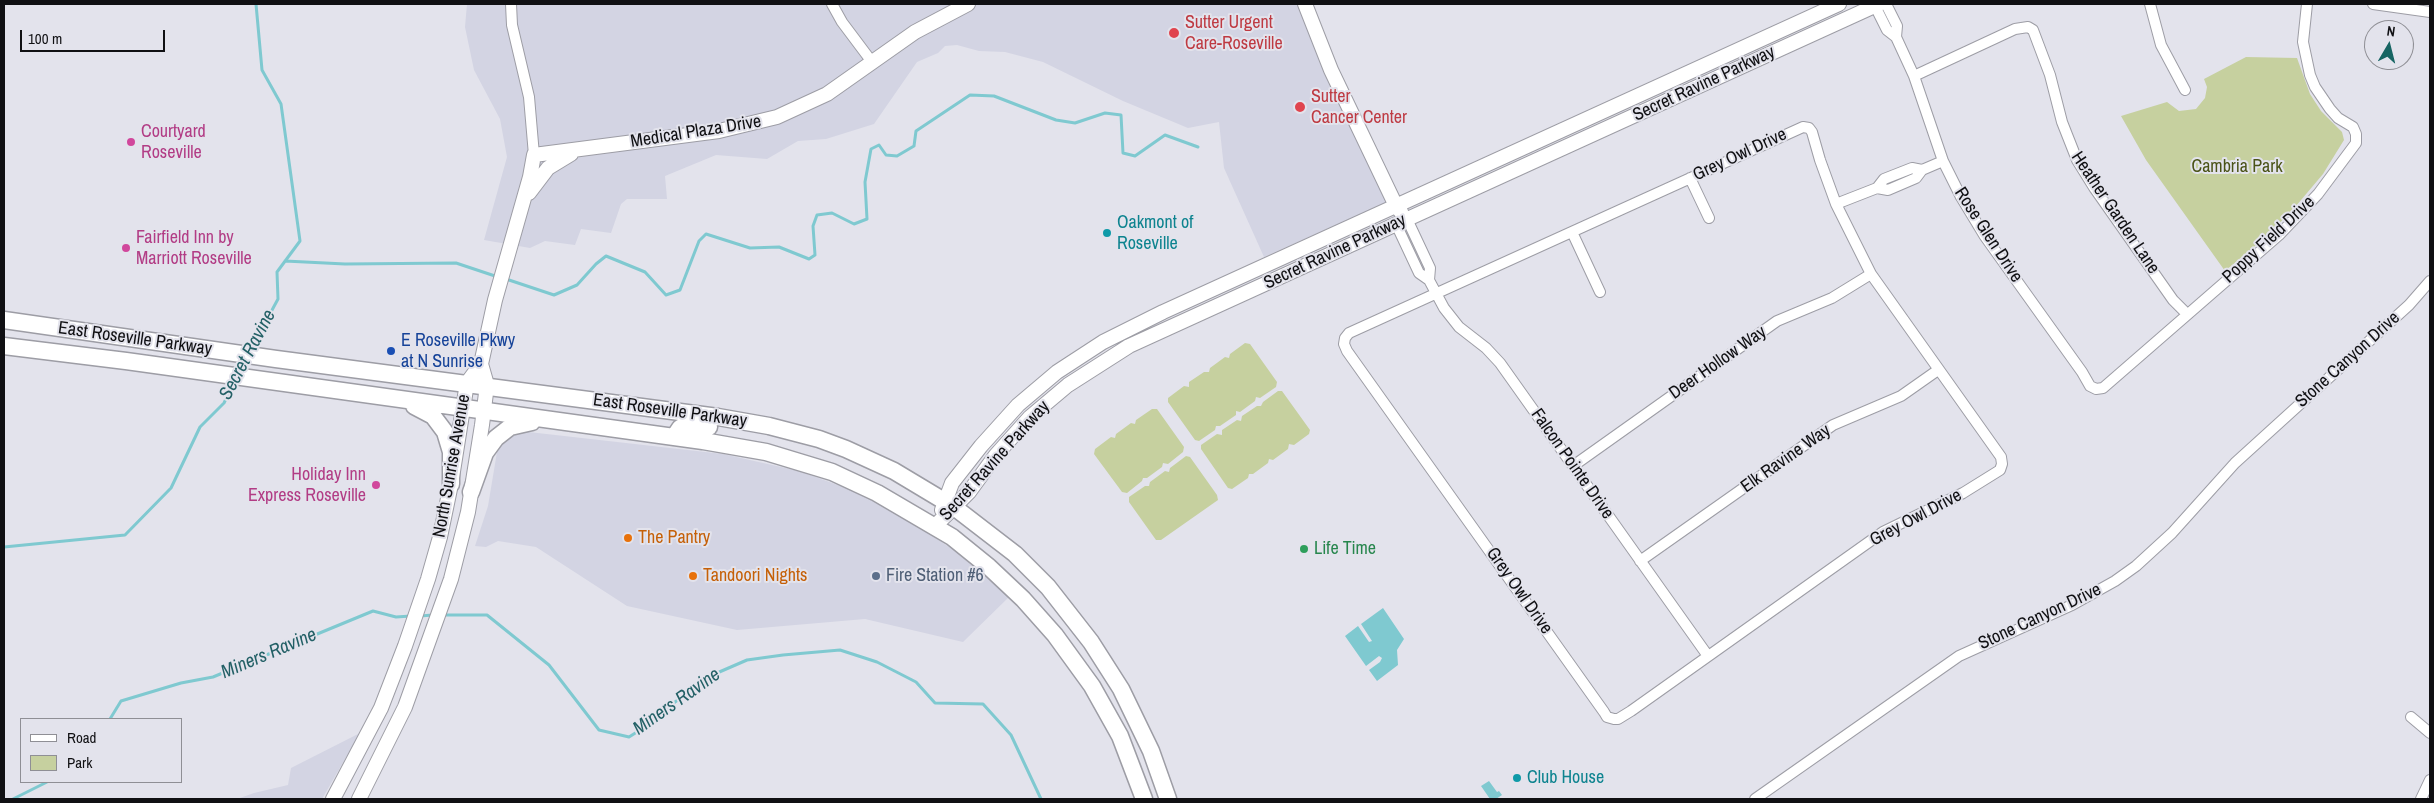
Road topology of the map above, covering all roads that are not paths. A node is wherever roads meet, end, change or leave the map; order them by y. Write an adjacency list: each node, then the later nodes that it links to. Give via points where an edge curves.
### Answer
1 (511, 4): 15 (street, via 513,30 529,97)
2 (832, 4): 11 (street)
3 (968, 4): 11 (main road, Medical Plaza Drive, via 915,32)
4 (1305, 4): 24 (main road, via 1331,70)
5 (1839, 4): 24 (main road, Secret Ravine Parkway)
6 (1879, 4): 12 (street, Rose Glen Drive, via 1887,30 1896,37); 26 (main road, Secret Ravine Parkway)
7 (2150, 4): 13 (street, via 2161,45)
8 (2307, 4): 35 (street, Poppy Field Drive, via 2303,42 2310,75 2330,109 2353,127 2356,143 2318,194 2290,224)
9 (2373, 4): 10 (street)
10 (2430, 12)
11 (872, 62): 14 (main road, Medical Plaza Drive, via 818,100 770,120 719,131)
12 (1914, 76): 16 (street, Rose Glen Drive); 35 (street, Heather Garden Lane, via 2015,29 2028,27 2033,30 2077,160 2111,213)
13 (2185, 90)
14 (581, 149): 15 (main road, Medical Plaza Drive); 22 (main road, via 548,168)
15 (534, 155): 22 (main road)
16 (1944, 161): 17 (street); 42 (street, Rose Glen Drive, via 1961,198 1984,235 2090,386)
17 (1922, 170): 18 (street, via 1912,168); 20 (street, via 1916,178)
18 (1900, 173): 20 (street); 21 (street, via 1884,179)
19 (1690, 178): 23 (street, Grey Owl Drive, via 1797,128 1809,128); 25 (street); 27 (street, Grey Owl Drive)
20 (1904, 183): 21 (street, via 1888,190)
21 (1877, 188): 23 (street)
22 (524, 200): 38 (main road, via 495,300)
23 (1836, 204): 30 (street, Grey Owl Drive)
24 (1396, 206): 26 (main road); 52 (main road, Secret Ravine Parkway, via 1139,323 1057,372 1018,405 981,446 952,483)
25 (1709, 218)
26 (1402, 222): 28 (street, Falcon Pointe Drive); 29 (street, Falcon Pointe Drive); 52 (main road, Secret Ravine Parkway, via 1150,336 1081,376 1030,417 1008,440 969,492)
27 (1572, 232): 33 (street); 34 (street, Grey Owl Drive)
28 (1420, 247): 29 (street); 31 (street, Falcon Pointe Drive, via 1430,268)
29 (1409, 252): 31 (street, Falcon Pointe Drive, via 1419,273)
30 (1871, 274): 39 (street, Grey Owl Drive); 49 (street, Deer Hollow Way, via 1832,298 1777,321)
31 (1428, 280): 34 (street, Falcon Pointe Drive)
32 (2430, 281): 63 (street, Stone Canyon Drive, via 2409,305 2235,463 2172,533 2136,566 2079,601 1959,656)
33 (1600, 292)
34 (1435, 294): 49 (street, Falcon Pointe Drive, via 1459,327 1500,363); 55 (street, Grey Owl Drive, via 1349,333 1344,344 1607,717 1618,719)
35 (2186, 314): 42 (street, Poppy Field Drive, via 2103,388)
36 (4, 320): 40 (main road, East Roseville Parkway)
37 (4, 346): 43 (main road, East Roseville Parkway)
38 (481, 364): 40 (main road, North Sunrise Avenue); 41 (main road, North Sunrise Avenue)
39 (1938, 370): 54 (street, Elk Ravine Way, via 1901,396 1833,425); 55 (street, Grey Owl Drive, via 2001,457 2000,470 1954,498 1883,532)
40 (468, 383): 41 (main road, East Roseville Parkway); 44 (main road, North Sunrise Avenue)
41 (488, 386): 45 (main road, North Sunrise Avenue); 47 (main road, East Roseville Parkway, via 718,417)
42 (2096, 389)
43 (390, 399): 44 (main road, East Roseville Parkway); 50 (main road, via 426,411 441,424 451,452)
44 (464, 409): 45 (main road, East Roseville Parkway); 50 (main road, North Sunrise Avenue)
45 (484, 411): 46 (main road, East Roseville Parkway); 51 (main road, North Sunrise Avenue)
46 (555, 421): 48 (main road, East Roseville Parkway); 51 (main road, via 522,424 498,435 486,453)
47 (794, 432): 48 (main road, via 693,425 680,428); 52 (main road, East Roseville Parkway, via 894,470)
48 (674, 437): 53 (main road, East Roseville Parkway, via 766,452 810,464 877,493)
49 (1573, 466): 54 (street, Falcon Pointe Drive)
50 (451, 484): 59 (main road, North Sunrise Avenue, via 428,579 393,680)
51 (471, 492): 60 (main road, North Sunrise Avenue, via 451,579 416,682)
52 (950, 504): 53 (main road, Secret Ravine Parkway); 62 (main road, East Roseville Parkway, via 1015,554 1071,614 1106,665 1135,716)
53 (935, 526): 61 (main road, East Roseville Parkway, via 972,552 1007,583 1068,652 1110,716)
54 (1640, 561): 55 (street, Falcon Pointe Drive)
55 (1708, 656)
56 (2411, 717): 57 (street)
57 (2430, 733)
58 (2430, 780): 64 (street)
59 (333, 799)
60 (359, 799)
61 (1144, 799)
62 (1168, 799)
63 (1755, 799)
64 (2424, 799)

